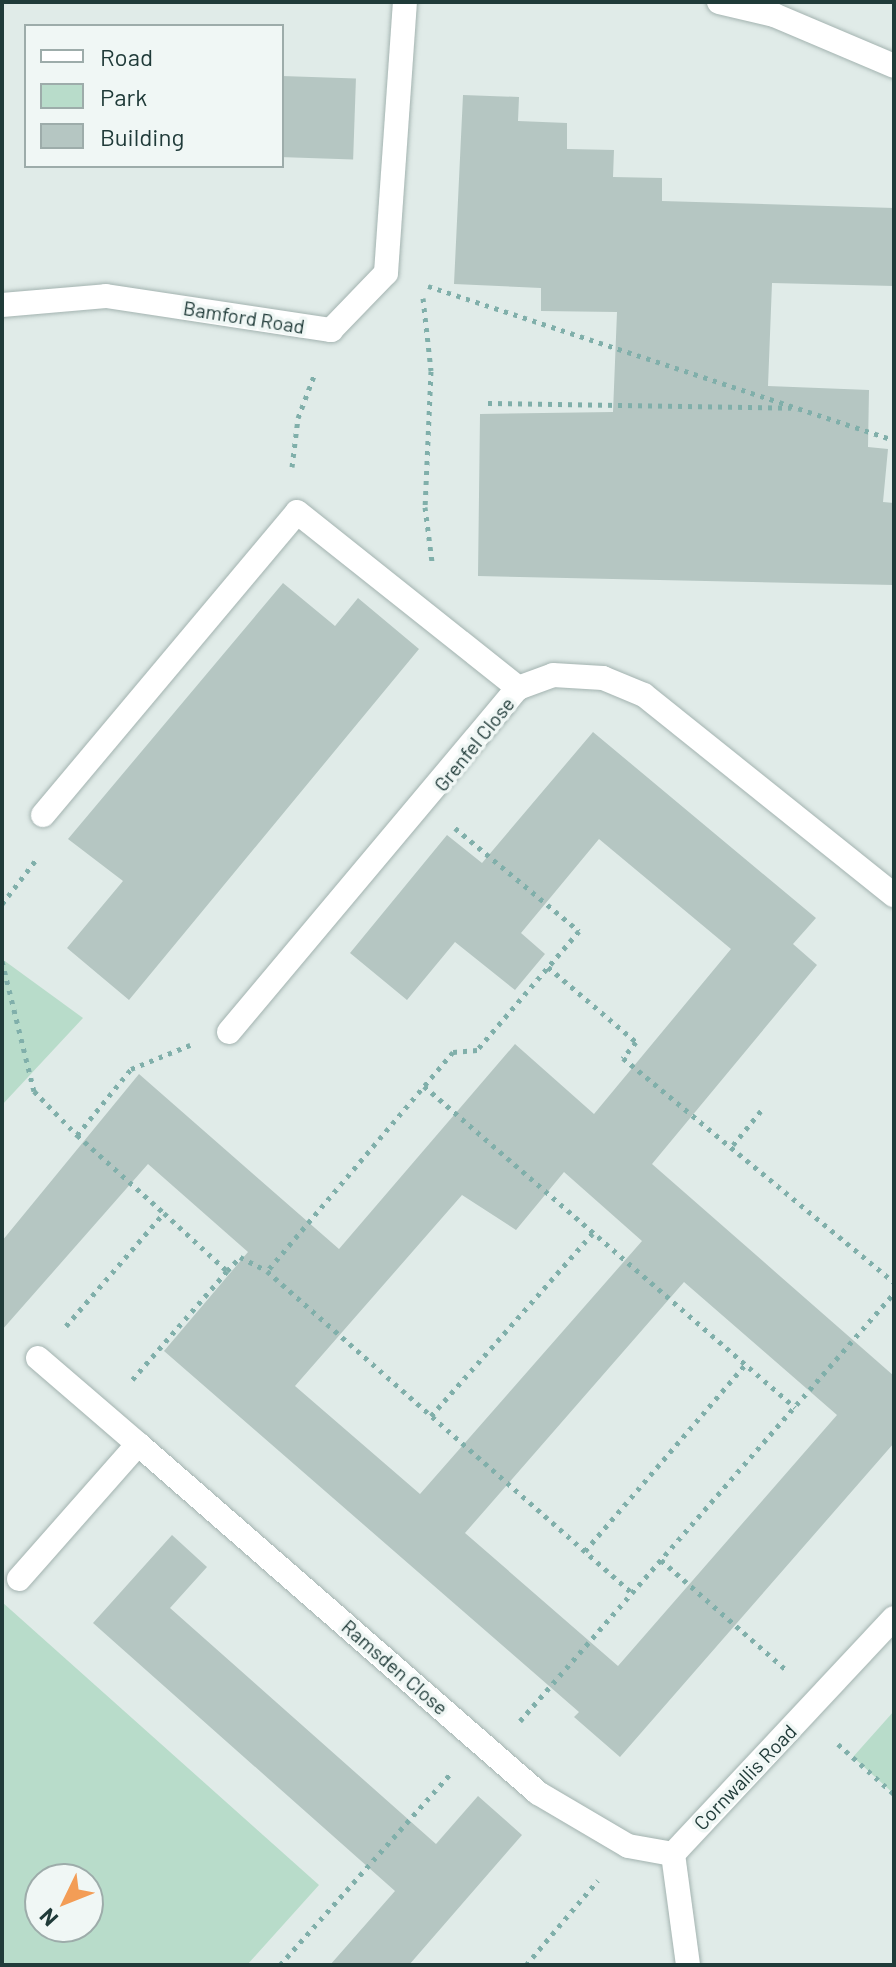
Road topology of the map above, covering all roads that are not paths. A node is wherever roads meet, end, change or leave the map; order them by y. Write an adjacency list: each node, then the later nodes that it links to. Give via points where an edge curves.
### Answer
1 (405, 2): 5 (street, Bamford Road, via 386,273 331,330 106,296 11,298)
2 (719, 2): 3 (street)
3 (776, 9): 4 (street)
4 (894, 66)
5 (2, 305)
6 (518, 688): 7 (street, via 297,512); 8 (street, Grenfel Close, via 553,675 644,695); 9 (street, Grenfel Close)
7 (43, 815)
8 (894, 895)
9 (229, 1032)
10 (38, 1358): 11 (street, Ramsden Close)
11 (138, 1444): 12 (street); 14 (street, Ramsden Close, via 538,1793 628,1846)
12 (19, 1579)
13 (894, 1618): 14 (street, Cornwallis Road)
14 (673, 1854): 15 (street)
15 (688, 1965)

